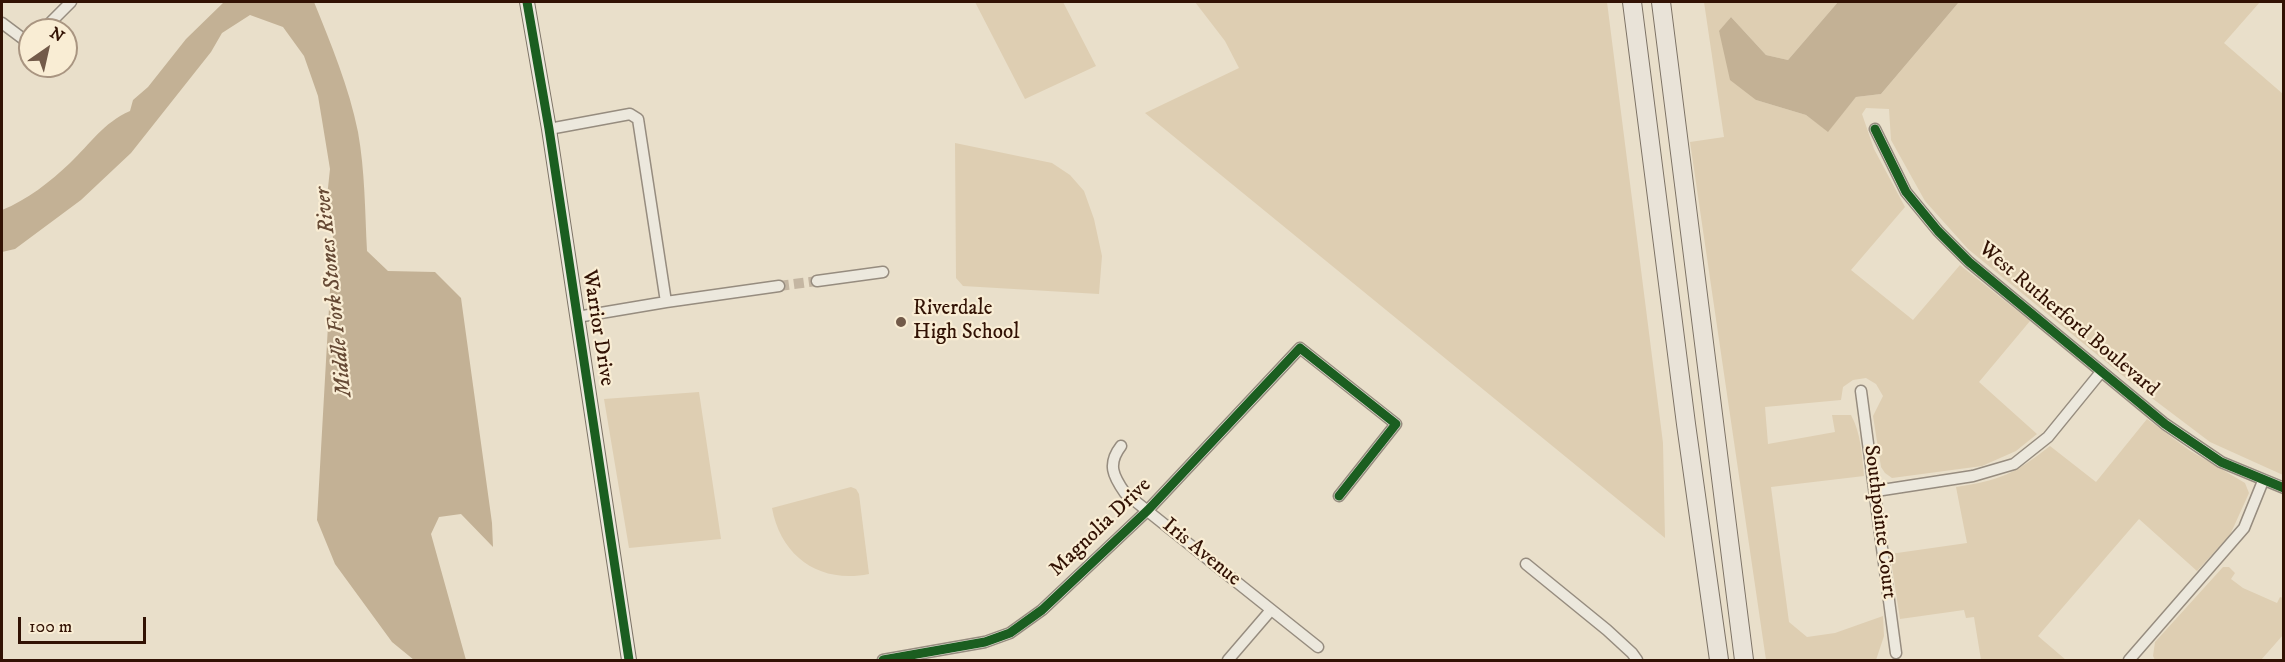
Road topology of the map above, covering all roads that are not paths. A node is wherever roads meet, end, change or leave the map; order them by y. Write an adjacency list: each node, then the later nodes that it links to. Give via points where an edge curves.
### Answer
1 (71, 2): 5 (street)
2 (527, 2): 8 (street, Warrior Drive)
3 (1632, 2): 24 (highway)
4 (1661, 2): 36 (highway, via 1731,568)
5 (56, 18)
6 (2, 23): 7 (street)
7 (18, 35)
8 (549, 129): 13 (street, via 630,114 638,119); 14 (street, Warrior Drive)
9 (1875, 129): 15 (street, West Rutherford Boulevard, via 1906,192 1938,231)
10 (883, 272): 11 (street)
11 (817, 281)
12 (779, 286): 13 (street)
13 (666, 302): 14 (street)
14 (577, 317): 30 (street, Warrior Drive)
15 (2101, 372): 18 (street, West Rutherford Boulevard, via 2164,424 2221,462); 20 (street, via 2048,436 2014,464 1973,476)
16 (1861, 390): 20 (street, Southpointe Court)
17 (1120, 446): 22 (street, Iris Avenue, via 1113,459 1115,478 1125,493)
18 (2263, 481): 19 (street, West Rutherford Boulevard); 29 (street, via 2244,528)
19 (2283, 488)
20 (1876, 491): 27 (street, Southpointe Court)
21 (1339, 496): 22 (street, Magnolia Drive, via 1396,424 1300,348)
22 (1148, 510): 25 (street, Iris Avenue); 28 (street, Magnolia Drive, via 1042,610 1010,633 986,642)
23 (1526, 564): 33 (street, via 1607,630)
24 (1708, 575): 34 (highway); 35 (highway)
25 (1271, 610): 26 (street, Iris Avenue); 32 (street)
26 (1318, 647)
27 (1896, 653)
28 (901, 659): 31 (street, Magnolia Drive)
29 (2133, 659)
30 (629, 660)
31 (883, 660)
32 (1228, 660)
33 (1636, 660)
34 (1708, 660)
35 (1719, 660)
36 (1746, 660)

